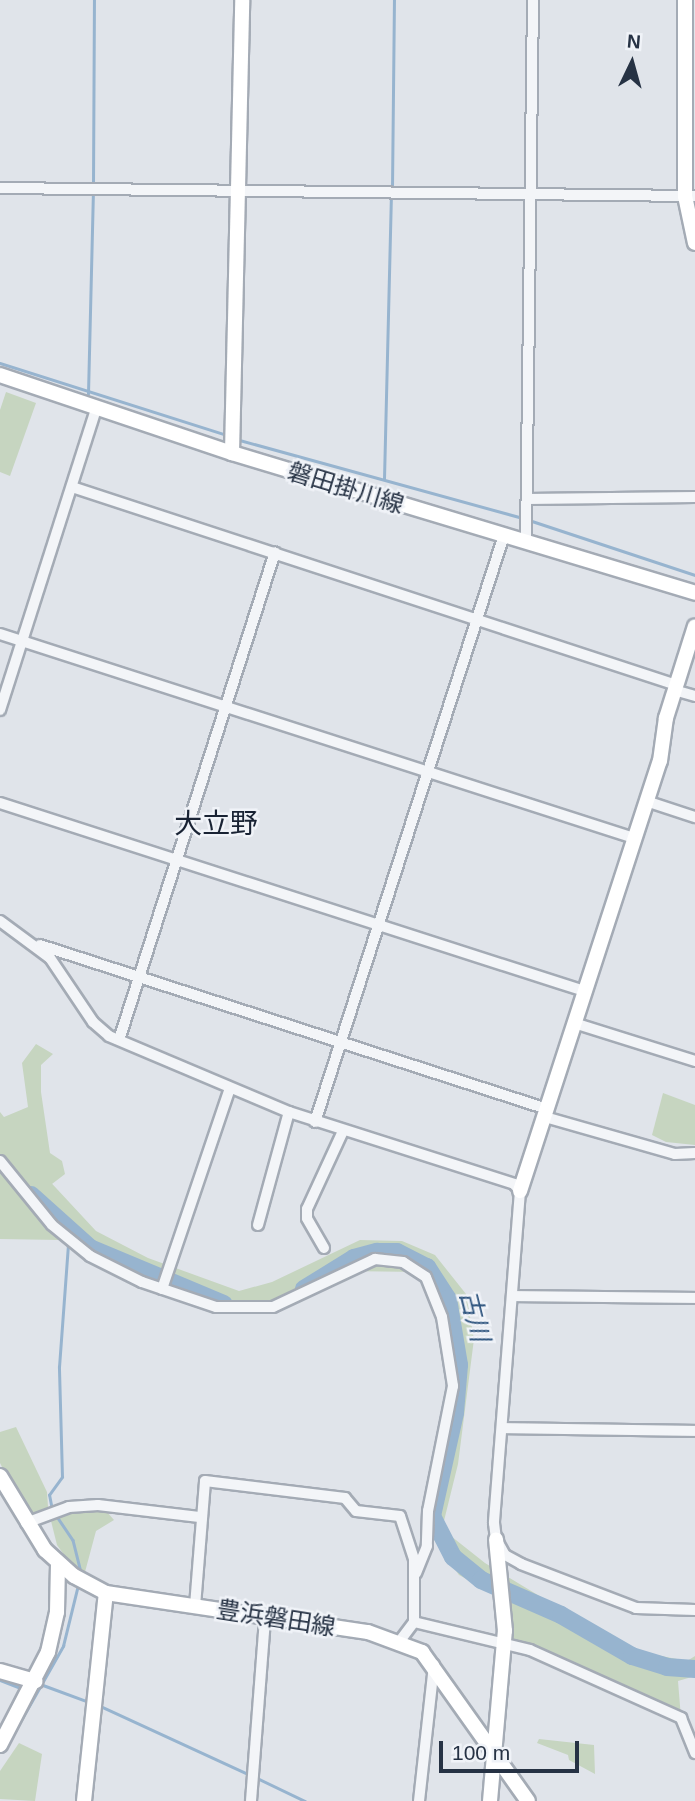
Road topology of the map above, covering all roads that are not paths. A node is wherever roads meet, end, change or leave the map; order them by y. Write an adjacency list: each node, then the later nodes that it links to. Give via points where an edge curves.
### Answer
1 (242, 0): 5 (street)
2 (533, 0): 6 (street)
3 (685, 0): 7 (street)
4 (0, 188): 5 (street)
5 (238, 189): 6 (street); 11 (street)
6 (532, 191): 7 (street); 14 (street)
7 (690, 196): 8 (street)
8 (695, 243)
9 (0, 375): 10 (street, 磐田掛川線)
10 (96, 410): 11 (street, 磐田掛川線); 12 (street)
11 (232, 453): 15 (street, 磐田掛川線)
12 (72, 487): 17 (street); 22 (street)
13 (695, 497): 14 (street)
14 (527, 499): 16 (street)
15 (505, 535): 16 (street, 磐田掛川線); 19 (street)
16 (526, 541): 18 (street, 磐田掛川線)
17 (275, 552): 19 (street); 25 (street)
18 (695, 593)
19 (478, 618): 23 (street); 27 (street)
20 (695, 626): 23 (street)
21 (0, 634): 22 (street)
22 (22, 640): 25 (street); 26 (street)
23 (675, 688): 24 (street); 28 (street)
24 (695, 696)
25 (226, 705): 27 (street); 32 (street)
26 (0, 710)
27 (428, 771): 31 (street); 34 (street)
28 (646, 801): 30 (street); 31 (street)
29 (0, 803): 32 (street)
30 (695, 817)
31 (634, 838): 37 (street)
32 (176, 859): 34 (street); 36 (street)
33 (0, 921): 35 (street)
34 (378, 926): 37 (street); 40 (street)
35 (34, 943): 36 (street); 39 (street, via 50,958 93,1022)
36 (139, 977): 39 (street); 40 (street)
37 (584, 991): 38 (street)
38 (574, 1023): 41 (street); 44 (street)
39 (119, 1040): 42 (street)
40 (341, 1043): 44 (street); 45 (street)
41 (695, 1062)
42 (230, 1087): 43 (street); 52 (street)
43 (289, 1112): 45 (street); 50 (street)
44 (546, 1113): 47 (street, via 675,1154); 49 (street)
45 (315, 1122): 46 (street)
46 (343, 1131): 49 (street, via 499,1179); 51 (street, via 307,1209 307,1218)
47 (695, 1153)
48 (0, 1161): 52 (street, via 70,1242)
49 (520, 1191): 53 (street)
50 (258, 1224)
51 (324, 1248)
52 (162, 1289): 62 (street, via 216,1307 254,1310 295,1298 356,1264 375,1259 403,1262 426,1277 442,1317 453,1386 428,1511 427,1546)
53 (513, 1296): 54 (street); 55 (street)
54 (695, 1298)
55 (502, 1428): 56 (street); 60 (street)
56 (695, 1431)
57 (0, 1475): 59 (street, 豊浜磐田線)
58 (199, 1517): 59 (street, via 98,1505 69,1507); 62 (street, via 205,1480 345,1498 356,1511 400,1516); 64 (street)
59 (26, 1523): 61 (street, 豊浜磐田線)
60 (496, 1539): 65 (street, via 505,1555 521,1564 636,1608); 68 (street)
61 (58, 1564): 63 (street, 豊浜磐田線); 72 (street, via 55,1632)
62 (416, 1573): 67 (street)
63 (106, 1592): 64 (street, 豊浜磐田線); 76 (street)
64 (195, 1606): 66 (street, 豊浜磐田線)
65 (695, 1610)
66 (265, 1617): 69 (street, 豊浜磐田線, via 368,1632); 77 (street)
67 (414, 1622): 68 (street); 69 (street)
68 (504, 1641): 74 (street); 75 (street, via 681,1718)
69 (399, 1642): 70 (street, 豊浜磐田線)
70 (434, 1664): 74 (street, 豊浜磐田線); 78 (street)
71 (0, 1671): 72 (street)
72 (36, 1681): 73 (street)
73 (0, 1745)
74 (494, 1750): 79 (street); 80 (street, 豊浜磐田線)
75 (695, 1753)
76 (84, 1801)
77 (251, 1801)
78 (419, 1801)
79 (489, 1801)
80 (528, 1801)

